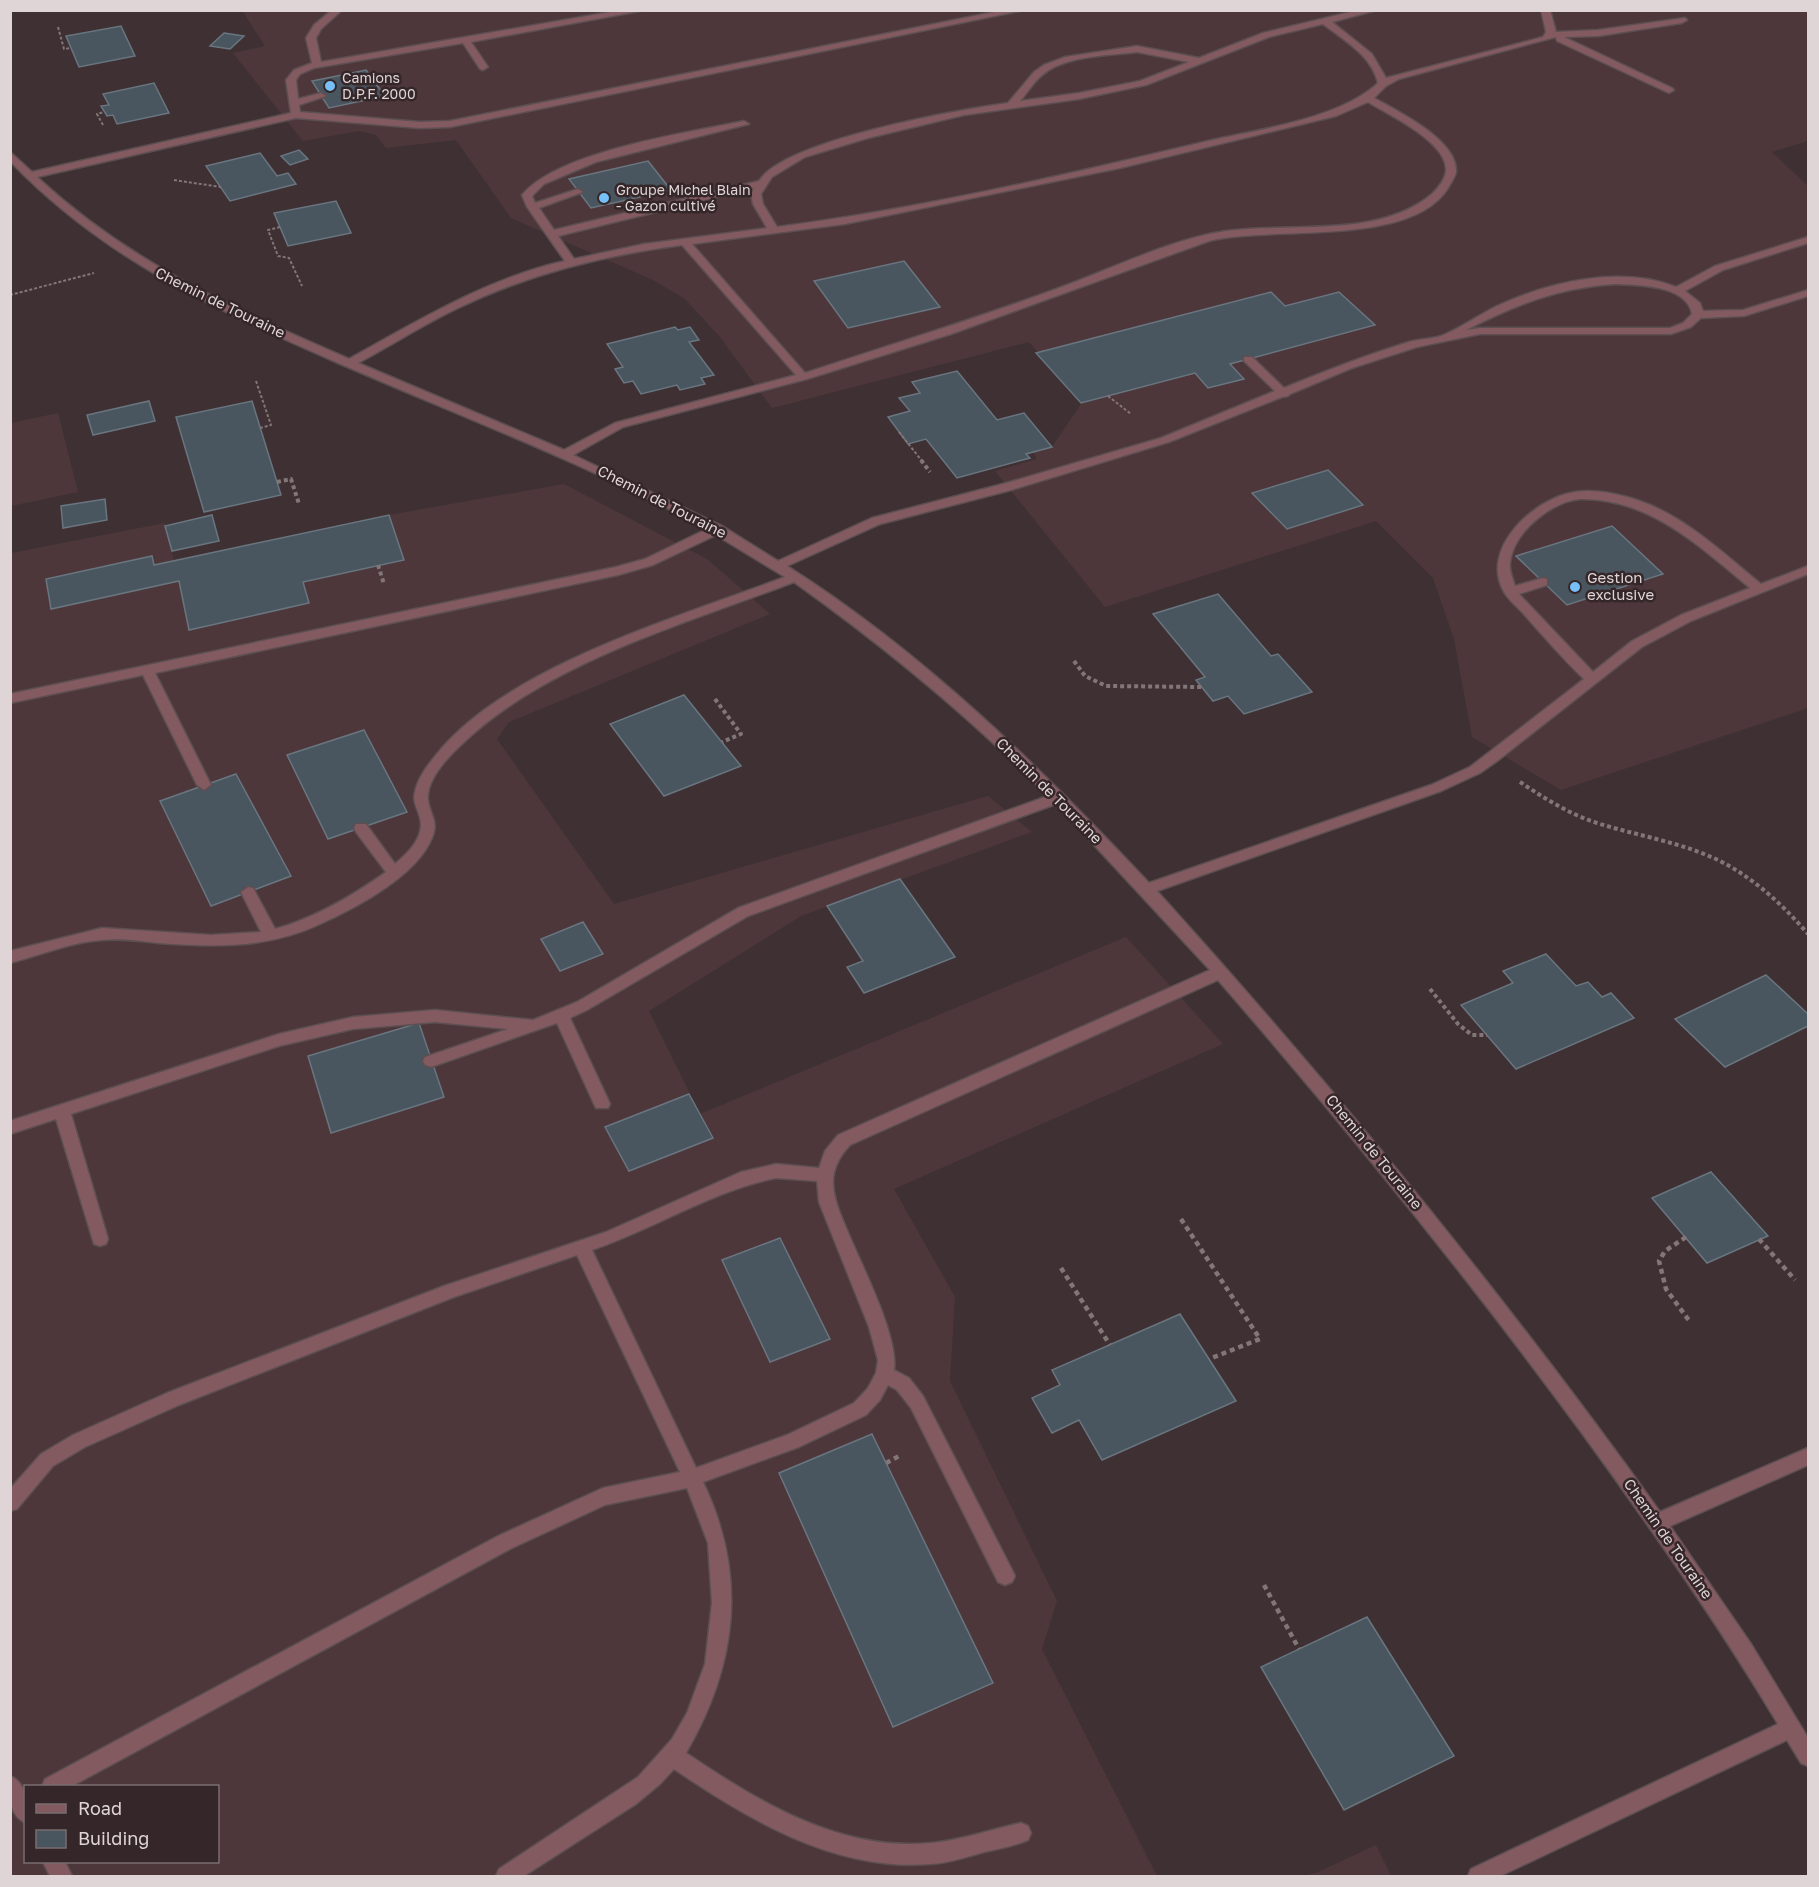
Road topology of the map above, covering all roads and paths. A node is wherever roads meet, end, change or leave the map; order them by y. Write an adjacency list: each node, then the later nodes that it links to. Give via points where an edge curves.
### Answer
1 (339, 10): 13 (street, via 316,27 311,38)
2 (641, 10): 10 (street)
3 (1020, 10): 21 (street, via 450,124)
4 (1373, 10): 7 (street)
5 (1545, 10): 9 (street, via 1551,32)
6 (1682, 20): 9 (street, via 1598,33)
7 (1326, 22): 12 (street, via 1266,35); 15 (street, via 1373,58 1381,70)
8 (58, 27): 11 (path, via 64,50)
9 (1548, 35): 15 (street, via 1537,43 1430,67); 16 (street)
10 (466, 42): 13 (street); 14 (street)
11 (71, 48)
12 (1200, 61): 20 (street, via 1143,83); 20 (street, via 1137,48 1068,59 1037,74)
13 (317, 64): 19 (street, via 297,72 291,80)
14 (483, 67)
15 (1383, 84): 18 (street)
16 (1668, 90)
17 (321, 96): 19 (street)
18 (1368, 98): 29 (street, via 1333,114 1120,165 845,221); 43 (street, via 1437,141 1449,156 1451,171 1444,186 1434,199 1415,211 1381,222 1333,229 1254,230 1200,239 1011,310)
19 (294, 103): 21 (street)
20 (1011, 106): 25 (street, via 964,112 826,147 781,165)
21 (296, 115): 24 (street)
22 (744, 124): 27 (street, via 603,156 545,178 532,186 527,195)
23 (10, 155): 24 (street, Chemin de Touraine)
24 (29, 176): 33 (street, Chemin de Touraine, via 75,219)
25 (760, 184): 29 (street, via 758,204); 30 (street)
26 (579, 192): 27 (street)
27 (532, 207): 30 (street)
28 (280, 227): 35 (path, via 268,230 278,256 289,258)
29 (774, 231): 32 (street)
30 (551, 234): 34 (street)
31 (1809, 240): 36 (street, via 1719,268)
32 (685, 242): 34 (street); 43 (street)
33 (135, 259): 38 (path); 42 (street, Chemin de Touraine, via 212,302)
34 (571, 262): 42 (street, via 455,305)
35 (302, 286)
36 (1678, 290): 39 (street, via 1696,305); 40 (street, via 1637,282 1572,286 1518,301)
37 (1809, 293): 39 (street, via 1744,313)
38 (10, 295)
39 (1698, 315): 40 (street, via 1671,331 1480,331)
40 (1449, 335): 45 (street, via 1381,354)
41 (1248, 359): 45 (street)
42 (349, 364): 48 (street, Chemin de Touraine)
43 (803, 377): 48 (street, via 619,425)
44 (256, 381): 46 (path, via 271,425)
45 (1284, 394): 53 (street, via 1165,440 876,521)
46 (260, 428)
47 (899, 432): 49 (path)
48 (564, 455): 52 (street, Chemin de Touraine, via 672,504)
49 (933, 475)
50 (277, 482): 51 (path, via 291,479)
51 (298, 504)
52 (718, 530): 53 (street, Chemin de Touraine); 60 (street, via 649,562 618,571)
53 (777, 566): 55 (street, Chemin de Touraine)
54 (1809, 570): 57 (street)
55 (796, 578): 68 (street, Chemin de Touraine, via 934,681); 70 (street, via 579,664 488,714 459,738 425,781 421,799 429,814 426,836)
56 (1543, 582): 58 (street)
57 (1759, 589): 58 (street, via 1669,519 1635,504 1597,496 1573,496 1538,514 1507,547 1503,565); 61 (street, via 1686,618 1637,644)
58 (1510, 592): 61 (street, via 1550,639)
59 (1074, 661): 62 (path, via 1085,676 1106,686)
60 (148, 671): 63 (street); 67 (street)
61 (1592, 679): 66 (street)
62 (1201, 687)
63 (10, 699)
64 (715, 699): 65 (path, via 741,734)
65 (722, 742)
66 (1492, 758): 71 (street, via 1436,788); 73 (path, via 1558,807 1705,855 1761,885)
67 (204, 785)
68 (1058, 798): 71 (street, Chemin de Touraine); 78 (street, via 743,912 592,1001)
69 (361, 828): 70 (street)
70 (395, 874): 74 (street, via 316,920)
71 (1145, 890): 76 (street, Chemin de Touraine)
72 (248, 892): 74 (street)
73 (1809, 934)
74 (271, 936): 75 (street, via 213,943 102,934)
75 (10, 957)
76 (1221, 972): 85 (street, via 859,1131 844,1140 831,1156); 100 (street, Chemin de Touraine, via 1345,1115 1459,1257 1612,1457)
77 (1430, 989): 80 (path, via 1458,1024 1472,1035)
78 (561, 1015): 79 (street); 82 (street)
79 (535, 1026): 81 (street); 83 (street, via 435,1016 353,1023 279,1040)
80 (1486, 1035)
81 (431, 1061)
82 (602, 1104)
83 (62, 1111): 84 (street); 88 (street)
84 (10, 1128)
85 (825, 1175): 90 (street, via 776,1171 747,1177); 96 (street, via 827,1202 836,1230 878,1327 887,1360)
86 (1181, 1219): 95 (path, via 1260,1339)
87 (1686, 1237): 93 (path, via 1665,1251 1659,1261 1666,1289)
88 (100, 1239)
89 (1759, 1239): 92 (path)
90 (582, 1247): 98 (street); 99 (street, via 450,1291 173,1399 79,1441 47,1460)
91 (1061, 1268): 94 (path)
92 (1795, 1280)
93 (1690, 1322)
94 (1110, 1345)
95 (1209, 1359)
96 (885, 1374): 98 (street, via 860,1409 828,1426); 101 (street, via 903,1384 917,1402)
97 (1809, 1456): 100 (street)
98 (692, 1478): 105 (street, via 717,1542 721,1626 717,1661 702,1701 683,1739); 107 (street, via 603,1497 505,1542)
99 (10, 1503)
100 (1657, 1523): 104 (street, Chemin de Touraine, via 1725,1620)
101 (1005, 1576)
102 (1264, 1585): 103 (path)
103 (1299, 1649)
104 (1791, 1728): 106 (street, Chemin de Touraine); 112 (street)
105 (670, 1755): 108 (street, via 731,1796 788,1827 824,1841 878,1852 934,1853); 111 (street, via 660,1770 624,1801)
106 (1809, 1756)
107 (54, 1785)
108 (1021, 1833)
109 (54, 1863): 110 (street)
110 (62, 1876)
111 (506, 1876)
112 (1478, 1876)

